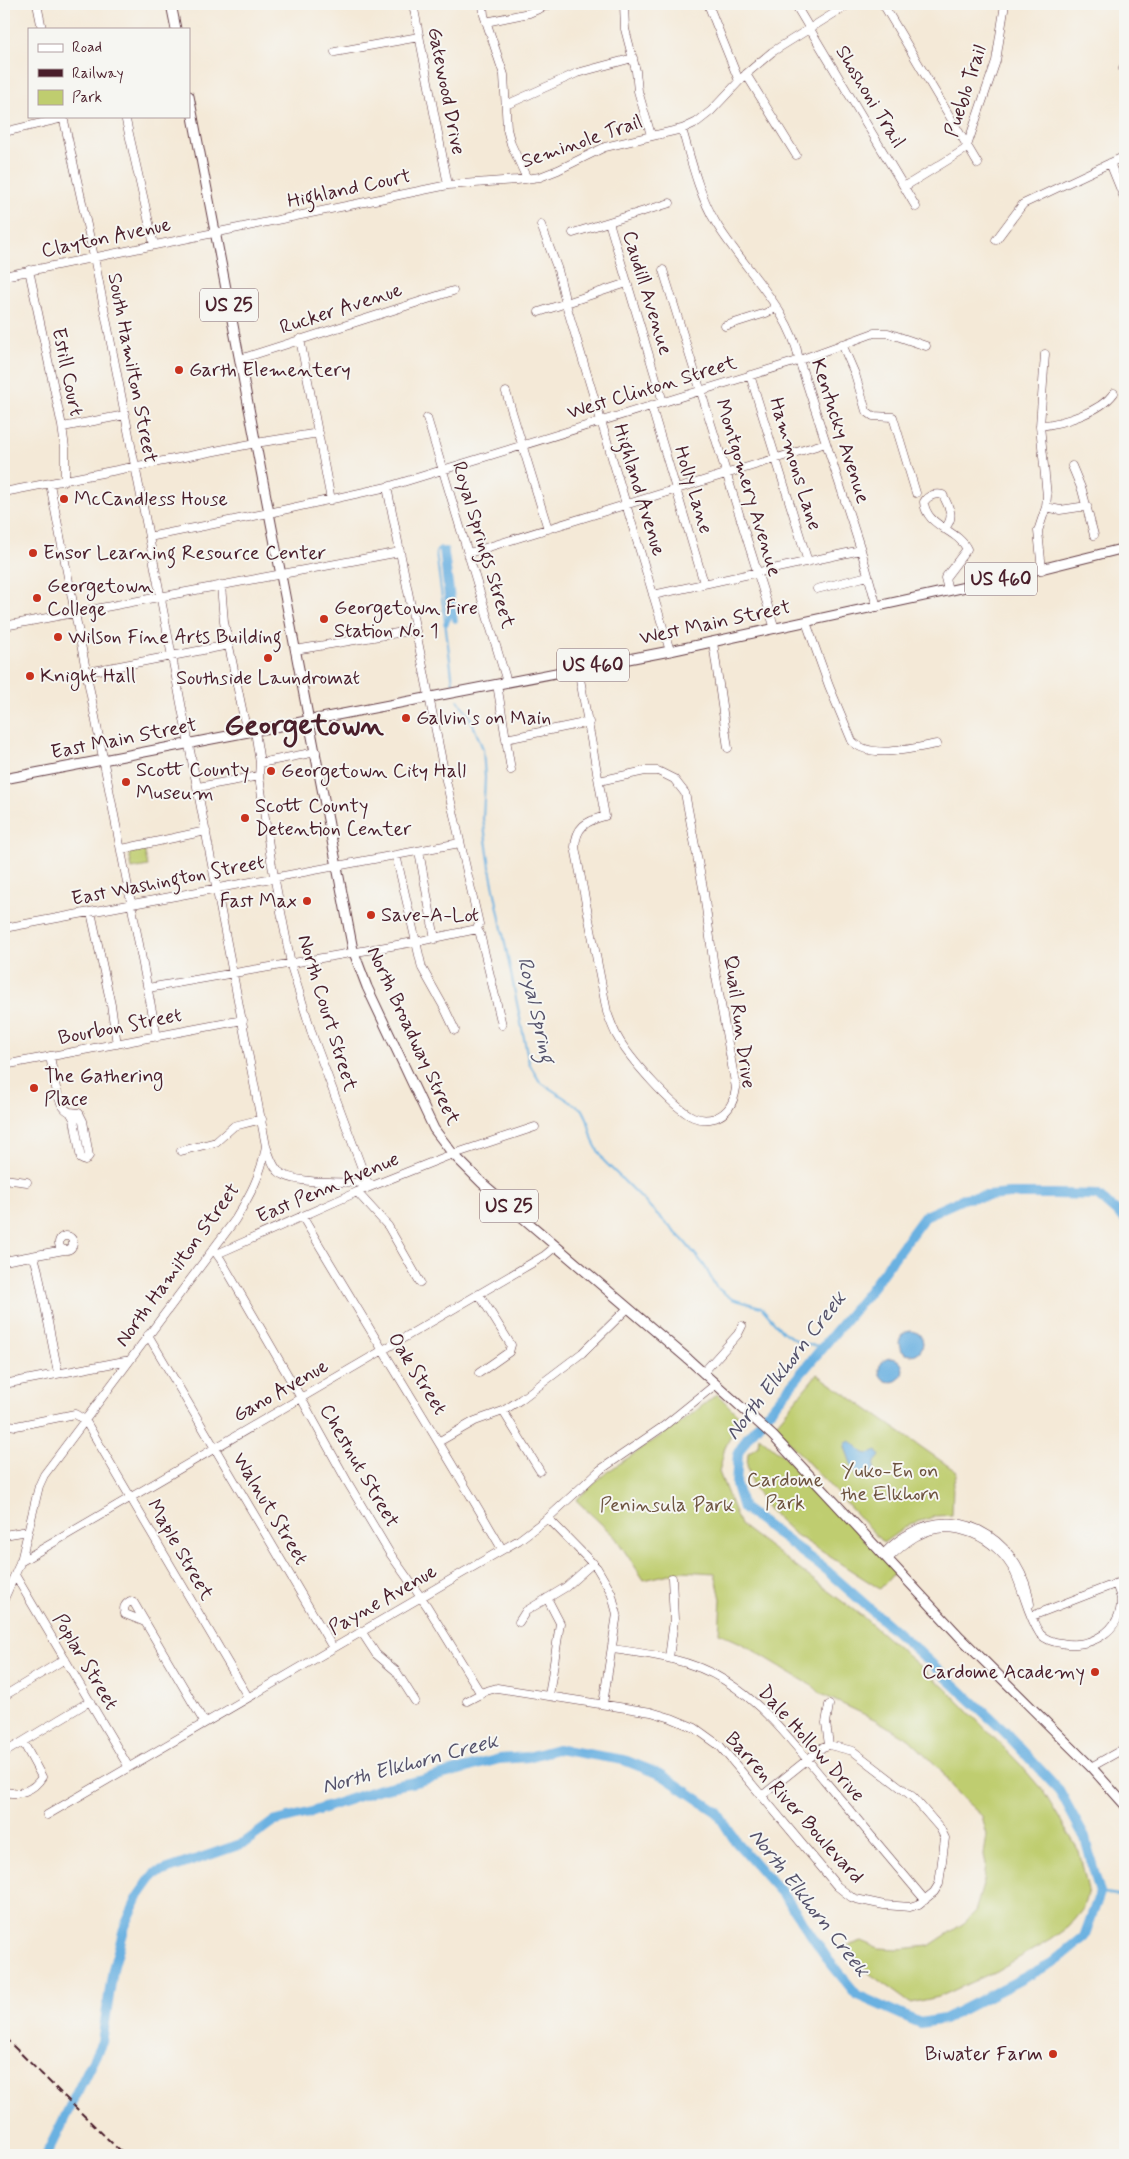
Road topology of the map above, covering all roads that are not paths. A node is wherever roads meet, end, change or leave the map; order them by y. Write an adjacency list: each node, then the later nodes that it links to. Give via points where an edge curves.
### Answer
1 (37, 4): 13 (street)
2 (171, 4): 14 (main road)
3 (413, 4): 16 (street, Gatewood Drive)
4 (483, 4): 12 (street)
5 (550, 4): 12 (street)
6 (624, 4): 18 (street, via 625,29)
7 (708, 4): 20 (street)
8 (795, 4): 15 (street, Shoshoni Trail)
9 (849, 4): 15 (street, Seminole Trail)
10 (883, 4): 29 (street)
11 (1005, 4): 29 (street, Pueblo Trail, via 996,61)
12 (486, 22): 22 (street, via 504,75)
13 (42, 28)
14 (176, 28)
15 (810, 28): 19 (street, Seminole Trail, via 772,52); 37 (street, Shoshoni Trail)
16 (419, 37): 17 (street); 36 (street, Gatewood Drive)
17 (335, 52)
18 (633, 58): 22 (street, via 577,73); 28 (street, via 638,91)
19 (746, 74): 20 (street, Seminole Trail); 30 (street)
20 (739, 81): 26 (street, Seminole Trail, via 698,122)
21 (190, 101): 43 (main road, US 25)
22 (506, 105): 34 (street, via 511,144)
23 (59, 118): 27 (street)
24 (63, 118): 47 (street, South Hamilton Street)
25 (125, 118): 46 (street)
26 (682, 129): 28 (street, Seminole Trail); 54 (street, Kentucky Avenue, via 710,213)
27 (4, 132)
28 (651, 135): 34 (street, Seminole Trail, via 605,147 551,174)
29 (967, 146): 33 (street); 37 (street, Pueblo Trail)
30 (796, 155)
31 (1125, 156): 32 (street)
32 (1110, 163): 38 (street); 45 (street, via 1023,204)
33 (978, 164)
34 (527, 179): 35 (street, Seminole Trail)
35 (490, 181): 36 (street, Highland Court)
36 (448, 185): 43 (street, Highland Court)
37 (904, 187): 40 (street, Shoshoni Trail)
38 (1125, 200)
39 (670, 203): 41 (street)
40 (916, 208)
41 (609, 222): 44 (street); 51 (street, Caudill Avenue)
42 (541, 225): 53 (street, Highland Avenue, via 558,270)
43 (215, 233): 46 (street, Clayton Avenue); 61 (main road, US 25)
44 (573, 233)
45 (996, 240)
46 (154, 245): 47 (street, Clayton Avenue)
47 (94, 257): 48 (street, Clayton Avenue); 69 (street, South Hamilton Street)
48 (29, 270): 50 (street, Clayton Avenue); 73 (street, Estill Court)
49 (663, 270): 64 (street, Montgomery Avenue)
50 (4, 276)
51 (628, 283): 53 (street); 67 (street, Caudill Avenue)
52 (452, 290): 57 (street, Rucker Avenue)
53 (566, 304): 55 (street); 71 (street, Highland Avenue)
54 (776, 308): 56 (street); 62 (street, Kentucky Avenue, via 786,320 797,344)
55 (539, 312)
56 (725, 326)
57 (300, 339): 61 (street, Rucker Avenue); 74 (street)
58 (842, 344): 59 (street, West Clinton Street, via 880,332); 62 (street, West Clinton Street); 88 (street, via 866,411 873,416 893,416)
59 (926, 346)
60 (1045, 354): 72 (street)
61 (240, 359): 75 (main road, US 25)
62 (799, 360): 63 (street, West Clinton Street); 76 (street, Kentucky Avenue)
63 (750, 375): 64 (street, West Clinton Street); 78 (street, Hammons Lane)
64 (700, 390): 67 (street, West Clinton Street); 82 (street, Montgomery Avenue)
65 (506, 392): 77 (street)
66 (1114, 393): 72 (street, via 1108,402 1061,423)
67 (663, 402): 68 (street, West Clinton Street)
68 (651, 405): 71 (street, West Clinton Street); 86 (street, Holly Lane)
69 (125, 414): 73 (street); 79 (street, South Hamilton Street)
70 (427, 418): 81 (street, Royal Springs Street)
71 (601, 421): 77 (street, West Clinton Street); 90 (street, Highland Avenue)
72 (1040, 426): 92 (street)
73 (62, 427): 83 (street, Estill Court)
74 (319, 433): 75 (street); 89 (street)
75 (256, 443): 79 (street); 93 (main road, US 25)
76 (826, 443): 78 (street); 99 (street, Kentucky Avenue)
77 (522, 446): 81 (street, West Clinton Street); 94 (street)
78 (776, 458): 82 (street); 102 (street, Hammons Lane)
79 (135, 466): 83 (street); 97 (street, South Hamilton Street)
80 (1072, 466): 91 (street)
81 (442, 470): 85 (street, West Clinton Street); 101 (street, Royal Springs Street)
82 (726, 473): 86 (street); 104 (street, Montgomery Avenue)
83 (65, 481): 84 (street)
84 (50, 484): 87 (street); 114 (street)
85 (387, 487): 89 (street, West Clinton Street); 100 (street)
86 (675, 488): 90 (street); 107 (street, Holly Lane)
87 (4, 492)
88 (916, 493)
89 (332, 500): 93 (street, West Clinton Street)
90 (626, 503): 94 (street); 111 (street, Highland Avenue)
91 (1086, 506): 92 (street, via 1060,510); 96 (street)
92 (1046, 507): 103 (street, via 1038,531)
93 (269, 513): 97 (street, West Clinton Street); 105 (main road, US 25)
94 (548, 529): 101 (street)
95 (944, 529): 95 (street, via 931,520 924,508 926,498 938,493 944,494 951,518); 110 (street, via 964,543 967,549 945,578)
96 (1094, 535)
97 (149, 537): 112 (street, South Hamilton Street)
98 (1125, 548): 103 (main road, West Main Street / US 460)
99 (861, 550): 102 (street); 106 (street, Kentucky Avenue)
100 (400, 552): 105 (street); 118 (street)
101 (469, 553): 126 (street, Royal Springs Street)
102 (808, 562): 104 (street)
103 (1042, 570): 110 (main road, West Main Street / US 460)
104 (757, 572): 107 (street); 117 (street, Montgomery Avenue)
105 (280, 574): 108 (street); 121 (main road, US 25)
106 (868, 576): 109 (street); 113 (street, Kentucky Avenue)
107 (704, 583): 111 (street)
108 (221, 585): 112 (street); 120 (street, North Court Street)
109 (818, 589)
110 (948, 590): 113 (main road, West Main Street / US 460)
111 (653, 595): 122 (street, Highland Avenue)
112 (160, 597): 114 (street); 123 (street, South Hamilton Street)
113 (877, 607): 115 (main road, West Main Street / US 460)
114 (76, 613): 116 (street); 125 (street)
115 (806, 622): 117 (main road, West Main Street / US 460); 134 (street, via 829,686 856,746 877,751)
116 (4, 626)
117 (775, 629): 119 (main road, West Main Street / US 460)
118 (416, 630): 121 (street); 128 (street)
119 (713, 642): 122 (main road, West Main Street / US 460); 135 (street)
120 (229, 646): 123 (street, via 178,654); 131 (street, North Court Street)
121 (295, 650): 129 (main road, US 25)
122 (670, 651): 124 (main road, West Main Street / US 460)
123 (172, 658): 125 (street); 133 (street, South Hamilton Street)
124 (578, 668): 126 (main road, West Main Street / US 460); 130 (street)
125 (88, 672): 137 (street)
126 (507, 682): 127 (main road, West Main Street / US 460)
127 (497, 684): 128 (main road, West Main Street / US 460); 132 (street)
128 (429, 696): 129 (main road, West Main Street / US 460); 145 (street)
129 (309, 720): 131 (main road, East Main Street / US 460); 136 (main road, US 25)
130 (589, 722): 132 (street); 142 (street)
131 (251, 732): 133 (main road, East Main Street / US 460); 138 (street, North Court Street)
132 (506, 739): 139 (street)
133 (189, 744): 137 (main road, East Main Street / US 460); 143 (street, North Hamilton Street)
134 (937, 744)
135 (728, 748)
136 (316, 752): 138 (street); 149 (main road, US 25)
137 (105, 760): 141 (main road, East Main Street / US 460); 146 (street)
138 (260, 763): 140 (street, North Court Street)
139 (511, 770)
140 (259, 776): 143 (street); 150 (street, North Court Street)
141 (4, 779)
142 (599, 781): 142 (street, Quail Run Drive, via 658,771 674,779 685,793 736,1088 732,1105 715,1118 692,1117 645,1074 617,1037 607,1012 575,847 580,828 590,820 605,816)
143 (198, 787): 144 (street, North Hamilton Street)
144 (206, 831): 146 (street); 151 (street, North Hamilton Street)
145 (460, 843): 147 (street, East Washington Street); 155 (street)
146 (122, 850): 152 (street)
147 (419, 851): 148 (street, East Washington Street); 156 (street)
148 (396, 855): 149 (street, East Washington Street); 157 (street)
149 (338, 866): 150 (street, East Washington Street); 158 (main road, North Broadway Street / US 25)
150 (274, 878): 151 (street, East Washington Street); 159 (street, North Court Street)
151 (218, 889): 152 (street, East Washington Street); 160 (street, North Hamilton Street)
152 (133, 904): 153 (street, East Washington Street); 161 (street)
153 (91, 912): 154 (street, East Washington Street); 166 (street)
154 (4, 928)
155 (478, 929): 156 (street); 163 (street)
156 (435, 938): 157 (street)
157 (415, 942): 158 (street); 164 (street, via 422,968)
158 (354, 953): 159 (street); 174 (main road, North Broadway Street / US 25, via 429,1118)
159 (291, 964): 160 (street); 179 (street, North Court Street, via 313,1037)
160 (234, 973): 161 (street); 162 (street, North Hamilton Street)
161 (148, 988): 165 (street)
162 (243, 1020): 165 (street, Bourbon Street); 170 (street, North Hamilton Street)
163 (502, 1025)
164 (454, 1030)
165 (158, 1037): 166 (street, Bourbon Street)
166 (117, 1044): 167 (street, Bourbon Street)
167 (50, 1056): 168 (street, Bourbon Street); 169 (street, via 60,1103 65,1111)
168 (4, 1065)
169 (70, 1112): 169 (street, via 81,1159 85,1161 89,1156 83,1120 79,1113)
170 (262, 1119): 172 (street, North Hamilton Street); 173 (street, via 234,1126 216,1142)
171 (535, 1127): 174 (street, East Penn Avenue)
172 (266, 1146): 175 (street, North Hamilton Street); 176 (street)
173 (181, 1151)
174 (453, 1154): 180 (street, East Penn Avenue); 183 (main road, North Broadway Street / US 25)
175 (262, 1168): 176 (street); 185 (street, North Hamilton Street, via 256,1184)
176 (278, 1171): 179 (street, via 311,1181)
177 (4, 1179): 178 (street)
178 (27, 1182)
179 (367, 1182): 180 (street)
180 (378, 1184): 181 (street, East Penn Avenue)
181 (356, 1192): 182 (street, East Penn Avenue); 188 (street, via 388,1226)
182 (302, 1216): 185 (street, East Penn Avenue); 193 (street, Oak Street)
183 (556, 1246): 189 (street, Gano Avenue); 190 (main road, North Broadway Street / US 25)
184 (64, 1250): 186 (street)
185 (215, 1252): 192 (street, North Hamilton Street); 200 (street, Chestnut Street)
186 (31, 1257): 187 (street); 195 (street, via 38,1271)
187 (4, 1261)
188 (420, 1282)
189 (479, 1294): 193 (street, Gano Avenue); 196 (street, via 511,1345 509,1352)
190 (628, 1308): 197 (main road, North Broadway Street / US 25); 201 (street, via 582,1354)
191 (742, 1326): 197 (street)
192 (148, 1335): 194 (street, North Hamilton Street); 205 (street, Walnut Street)
193 (383, 1350): 200 (street, Gano Avenue); 204 (street, Oak Street)
194 (130, 1360): 195 (street); 202 (street, North Hamilton Street)
195 (58, 1373): 198 (street)
196 (479, 1373)
197 (703, 1373): 199 (main road, North Broadway Street / US 25)
198 (4, 1384)
199 (716, 1384): 208 (street, Payne Avenue, via 664,1426 594,1475); 212 (main road, North Broadway Street / US 25, via 773,1436)
200 (301, 1398): 205 (street, Gano Avenue); 219 (street, Chestnut Street, via 389,1552)
201 (503, 1411): 204 (street, via 475,1421); 206 (street)
202 (85, 1420): 203 (street, via 74,1414); 207 (street, Maple Street); 209 (street, North Hamilton Street, via 44,1475)
203 (9, 1425)
204 (440, 1441): 211 (street, Oak Street)
205 (215, 1448): 207 (street, Gano Avenue); 226 (street, Walnut Street)
206 (540, 1470)
207 (130, 1498): 213 (street, Gano Avenue); 233 (street, Maple Street)
208 (548, 1518): 211 (street, Payne Avenue); 214 (street)
209 (28, 1531): 210 (street); 213 (street, North Hamilton Street)
210 (4, 1534)
211 (502, 1550): 219 (street, Payne Avenue)
212 (885, 1557): 222 (street, via 911,1532 928,1526 954,1523 973,1527 1010,1553 1028,1595); 246 (main road, US 25)
213 (20, 1562): 215 (street, North Hamilton Street)
214 (593, 1564): 220 (street); 227 (street, via 605,1579 615,1604 617,1614)
215 (15, 1575): 221 (street, North Hamilton Street); 229 (street, Poplar Street)
216 (672, 1578): 228 (street, via 674,1620)
217 (1125, 1580): 218 (street)
218 (1116, 1584): 222 (street); 222 (street, via 1121,1599 1118,1617 1109,1630 1094,1641 1079,1645 1045,1639)
219 (420, 1596): 225 (street, Payne Avenue); 230 (street, Chestnut Street)
220 (548, 1598): 224 (street, via 526,1611); 232 (street, via 560,1623)
221 (4, 1599)
222 (1032, 1616)
223 (145, 1622): 239 (street)
224 (519, 1622)
225 (361, 1631): 226 (street, Payne Avenue); 235 (street, via 376,1654 396,1671)
226 (333, 1648): 233 (street, Payne Avenue)
227 (612, 1649): 228 (street, Dale Hollow Drive); 237 (street)
228 (669, 1658): 244 (street, Dale Hollow Drive, via 724,1679 758,1704)
229 (65, 1659): 231 (street); 234 (street, Poplar Street)
230 (480, 1694): 232 (street, Barren River Boulevard, via 497,1688); 236 (street, Barren River Boulevard)
231 (4, 1696)
232 (549, 1696): 237 (street, Barren River Boulevard)
233 (248, 1697): 239 (street, Payne Avenue)
234 (90, 1701): 240 (street); 245 (street, Poplar Street)
235 (415, 1701)
236 (467, 1702)
237 (603, 1704): 248 (street, Barren River Boulevard, via 652,1712 695,1728 720,1746)
238 (829, 1705): 241 (street, via 826,1723)
239 (204, 1722): 245 (street, Payne Avenue)
240 (23, 1742): 243 (street); 247 (street, via 42,1777 19,1794)
241 (829, 1745): 244 (street); 251 (street, via 853,1752 914,1797 940,1828 946,1844 939,1884)
242 (1125, 1748): 246 (street)
243 (4, 1753)
244 (807, 1760): 248 (street); 251 (street, Dale Hollow Drive)
245 (128, 1766): 250 (street, Payne Avenue)
246 (1091, 1767): 249 (main road, US 25)
247 (4, 1792)
248 (763, 1795): 251 (street, Barren River Boulevard, via 837,1886 850,1897 910,1907)
249 (1125, 1805)
250 (47, 1816)
251 (925, 1900)

